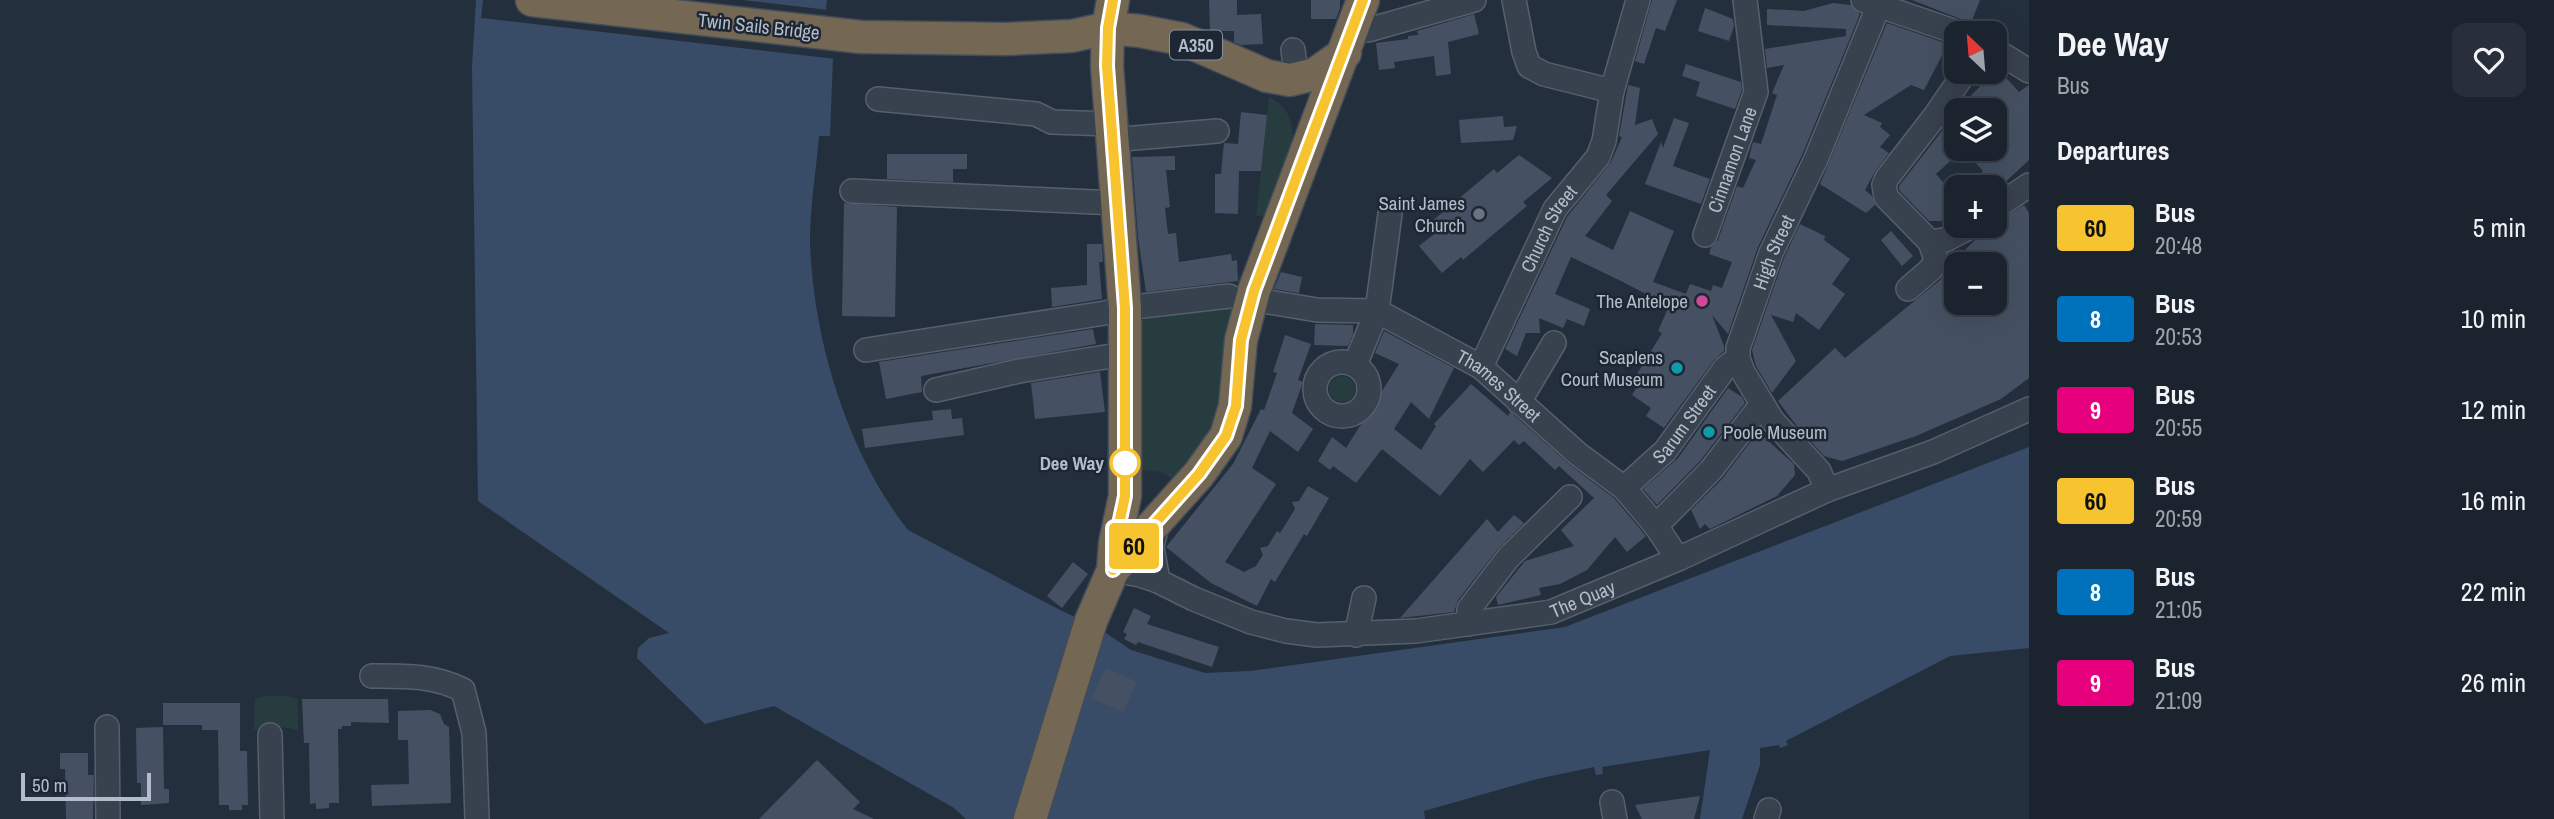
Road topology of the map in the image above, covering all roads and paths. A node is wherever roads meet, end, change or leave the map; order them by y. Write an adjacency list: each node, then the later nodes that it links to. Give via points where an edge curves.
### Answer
1 (532, 0): 8 (highway, Twin Sails Bridge / A350, via 861,37 1072,36)
2 (1475, 0): 9 (street, via 1368,30)
3 (1514, 0): 14 (street, via 1529,66)
4 (1744, 0): 5 (street); 23 (street, Cinnamon Lane, via 1756,92)
5 (1750, 0)
6 (1874, 2): 10 (street); 34 (street, High Street, via 1816,159 1771,253)
7 (1637, 3): 14 (street, Church Street)
8 (1111, 14): 9 (highway, A350, via 1279,79 1295,65 1307,77 1324,69); 17 (highway, via 1107,66)
9 (1354, 27): 45 (highway, via 1254,291 1241,340 1236,406 1226,436)
10 (1944, 28)
11 (2007, 57): 12 (street)
12 (2029, 71)
13 (1957, 84): 25 (street, via 1884,185 1886,197)
14 (1612, 91): 36 (street, Church Street, via 1598,157 1555,209)
15 (878, 99): 17 (street, via 1036,114 1052,122 1091,125)
16 (1217, 131): 17 (street)
17 (1110, 132): 21 (highway)
18 (2029, 185): 20 (street)
19 (852, 191): 21 (street)
20 (2007, 200)
21 (1117, 203): 29 (highway)
22 (1390, 214): 30 (street)
23 (1705, 235)
24 (1949, 238): 25 (street)
25 (1930, 242): 26 (street, via 1936,260)
26 (1908, 289)
27 (1229, 296): 29 (street)
28 (1269, 302): 30 (street, Thames Street, via 1317,310)
29 (1125, 308): 32 (street); 33 (highway)
30 (1377, 311): 35 (street); 36 (street, Thames Street)
31 (1554, 343): 38 (street)
32 (866, 349)
33 (1124, 354): 37 (street); 44 (highway)
34 (1738, 358): 39 (street); 41 (street, Sarum Street, via 1725,368 1665,451)
35 (1355, 365)
36 (1481, 367): 38 (street, Thames Street)
37 (936, 390)
38 (1520, 402): 41 (street, Thames Street)
39 (1762, 404): 42 (street, via 1819,471); 46 (street, via 1711,470)
40 (2029, 409): 42 (street, The Quay, via 1933,452)
41 (1624, 488): 46 (street, Thames Street)
42 (1827, 490): 47 (street, The Quay)
43 (1570, 497): 51 (street, via 1508,558 1469,609)
44 (1124, 504): 45 (highway, via 1140,518); 48 (highway)
45 (1158, 520): 48 (highway); 49 (street, via 1153,547)
46 (1656, 526): 47 (street, Thames Street)
47 (1678, 559): 51 (street, The Quay, via 1551,612)
48 (1113, 570): 49 (street, The Quay); 59 (highway, via 1091,621)
49 (1158, 581): 52 (street, The Quay, via 1224,612 1274,628)
50 (1364, 598): 52 (street)
51 (1468, 624): 52 (street, The Quay)
52 (1356, 635)
53 (372, 676): 58 (street, via 423,677 463,690 474,733)
54 (107, 727): 56 (street)
55 (270, 736): 57 (street)
56 (108, 819)
57 (272, 819)
58 (477, 819)
59 (1030, 819)

